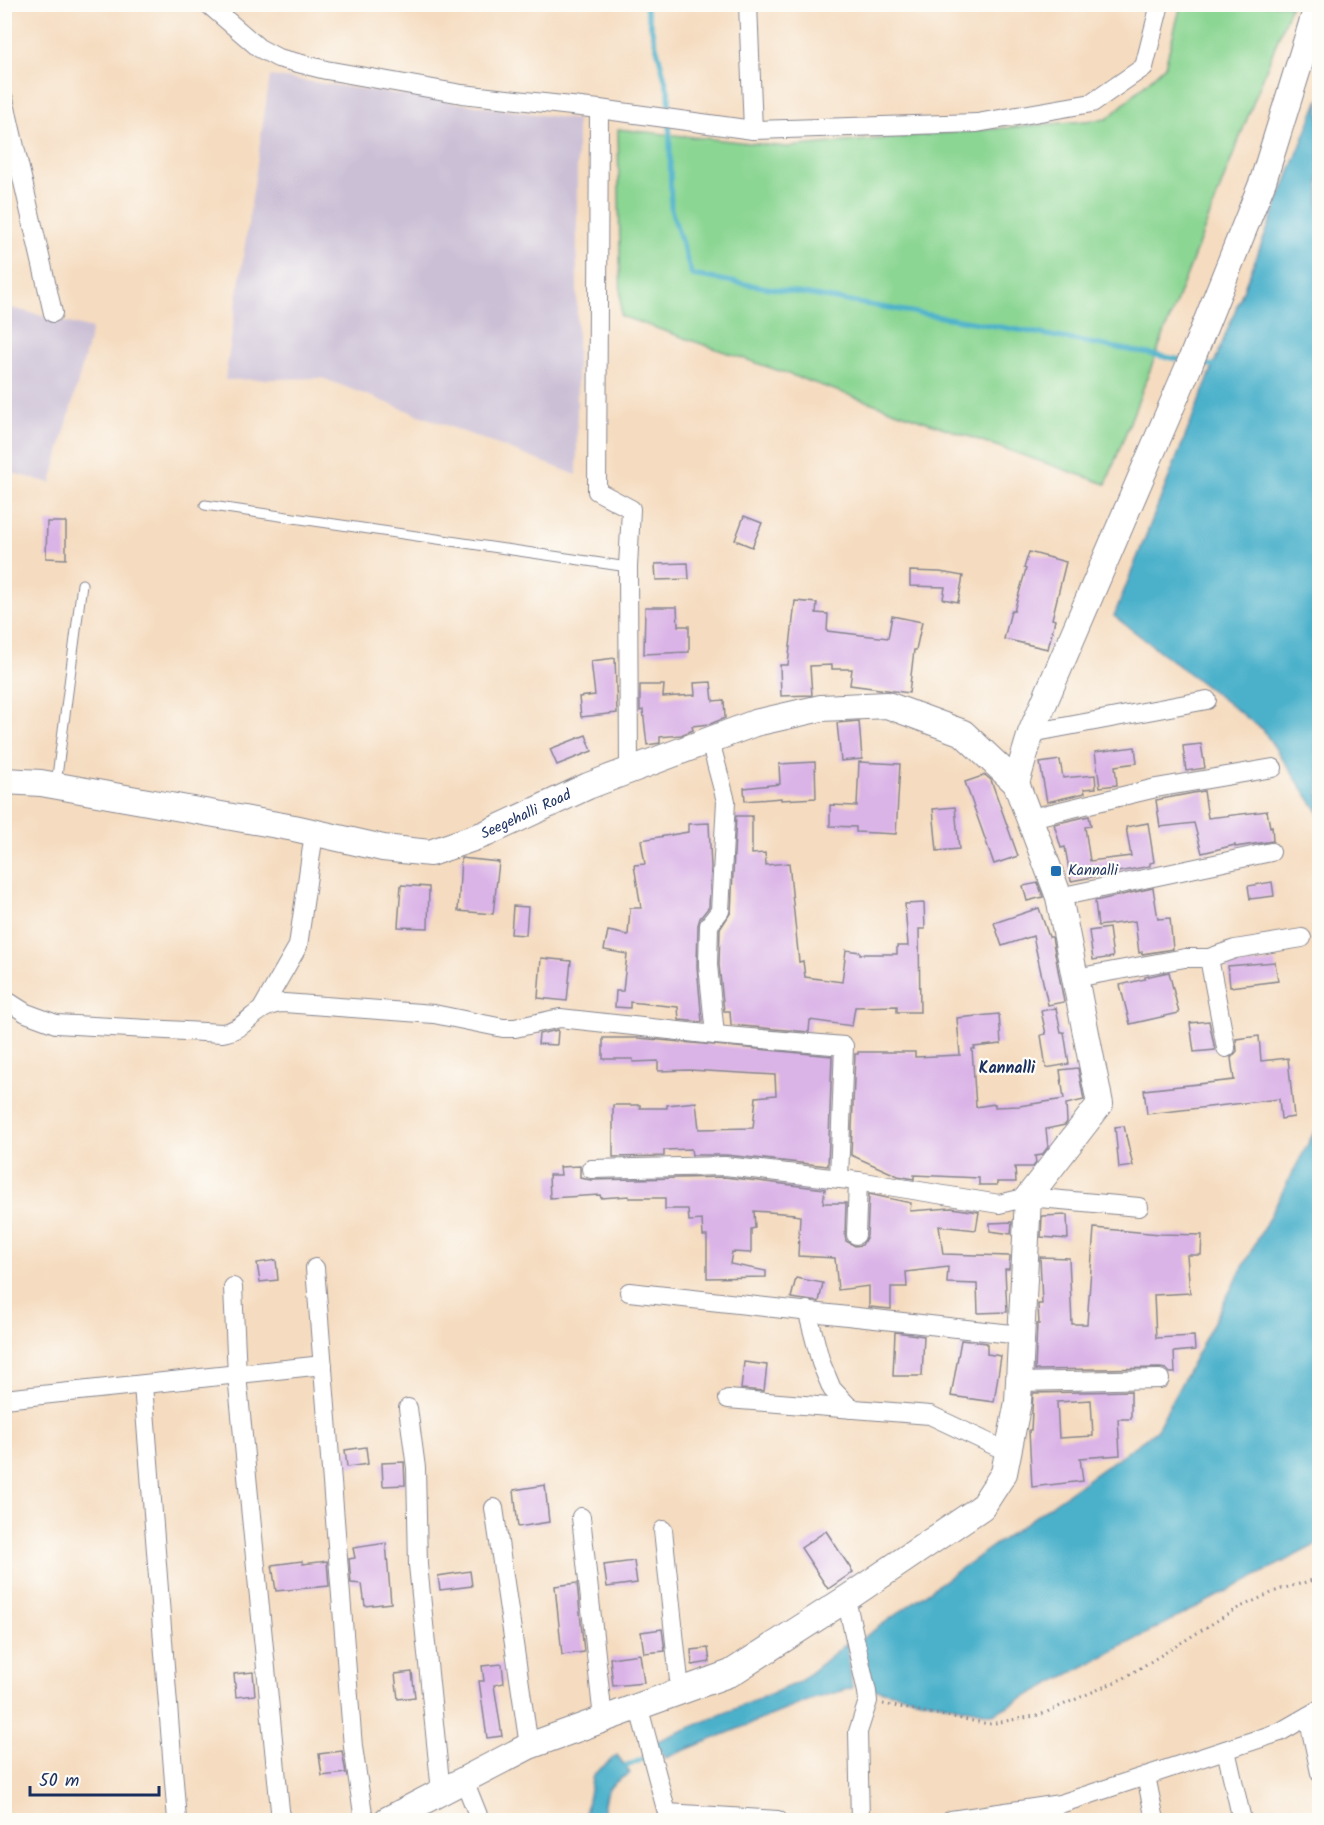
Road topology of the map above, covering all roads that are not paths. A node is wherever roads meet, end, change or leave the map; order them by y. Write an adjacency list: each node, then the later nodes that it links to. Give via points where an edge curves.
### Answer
1 (208, 4): 6 (street, via 258,48 278,58 462,94)
2 (747, 4): 7 (street)
3 (1160, 4): 7 (street, via 1144,67 1092,103 977,123)
4 (1318, 4): 13 (street, via 1263,181)
5 (4, 99): 8 (street)
6 (599, 109): 7 (street); 10 (street, via 597,491 631,509)
7 (753, 130)
8 (53, 313)
9 (206, 505): 10 (lane)
10 (628, 567): 16 (street)
11 (82, 584): 19 (lane)
12 (1207, 700): 13 (street)
13 (1031, 733): 18 (street)
14 (710, 741): 16 (street, Seegehalli Road); 18 (street, Seegehalli Road, via 755,723 821,708 887,705 963,734); 29 (street, via 726,801 720,911 709,925 708,965)
15 (1273, 768): 20 (street, via 1156,788)
16 (629, 770): 21 (street, Seegehalli Road, via 485,834 430,853 383,848)
17 (4, 781): 19 (street, Seegehalli Road)
18 (1016, 783): 20 (street)
19 (55, 786): 21 (street, Seegehalli Road)
20 (1031, 818): 23 (street)
21 (314, 833): 28 (street, via 298,946)
22 (1271, 852): 23 (street)
23 (1059, 897): 26 (street)
24 (1302, 938): 25 (street, via 1235,949)
25 (1209, 958): 26 (street, via 1185,958); 30 (street)
26 (1075, 978): 34 (street, via 1100,1104)
27 (4, 999): 28 (street, via 26,1013 56,1024 222,1033 238,1028)
28 (263, 1007): 29 (street, via 284,1003 425,1013 503,1028 560,1018)
29 (715, 1035): 32 (street, via 844,1046)
30 (1226, 1048)
31 (591, 1169): 32 (street, via 725,1166)
32 (839, 1178): 33 (street)
33 (858, 1180): 34 (street, via 999,1204); 36 (street)
34 (1028, 1197): 35 (street); 41 (street)
35 (1139, 1207)
36 (856, 1235)
37 (315, 1268): 42 (street)
38 (232, 1287): 43 (street)
39 (629, 1292): 40 (street)
40 (807, 1310): 41 (street); 50 (street, via 832,1389)
41 (1021, 1335): 45 (street)
42 (323, 1365): 43 (street); 72 (street, via 353,1747)
43 (237, 1375): 46 (street); 71 (street)
44 (1160, 1378): 45 (street)
45 (1018, 1383): 51 (street)
46 (143, 1385): 47 (street); 70 (street)
47 (4, 1399)
48 (728, 1399): 50 (street)
49 (408, 1408): 65 (street, via 416,1468 418,1565)
50 (851, 1409): 51 (street, via 930,1415)
51 (1008, 1452): 55 (street, via 1004,1473 982,1507)
52 (494, 1508): 60 (street)
53 (581, 1517): 59 (street)
54 (663, 1530): 56 (street)
55 (846, 1599): 56 (street, via 731,1673); 74 (street, via 868,1696 858,1732)
56 (680, 1690): 57 (street)
57 (638, 1705): 59 (street); 67 (street)
58 (1314, 1712): 61 (street, via 1280,1732); 62 (street)
59 (603, 1719): 60 (street)
60 (529, 1746): 64 (street)
61 (1226, 1750): 63 (street); 77 (street)
62 (1320, 1773)
63 (1146, 1776): 66 (street); 76 (street)
64 (464, 1780): 65 (street); 73 (street)
65 (441, 1792): 68 (street)
66 (1061, 1813): 75 (street)
67 (667, 1817): 69 (street)
68 (391, 1820)
69 (766, 1820)
70 (177, 1821)
71 (281, 1821)
72 (364, 1821)
73 (480, 1821)
74 (860, 1821)
75 (951, 1821)
76 (1155, 1821)
77 (1242, 1821)

